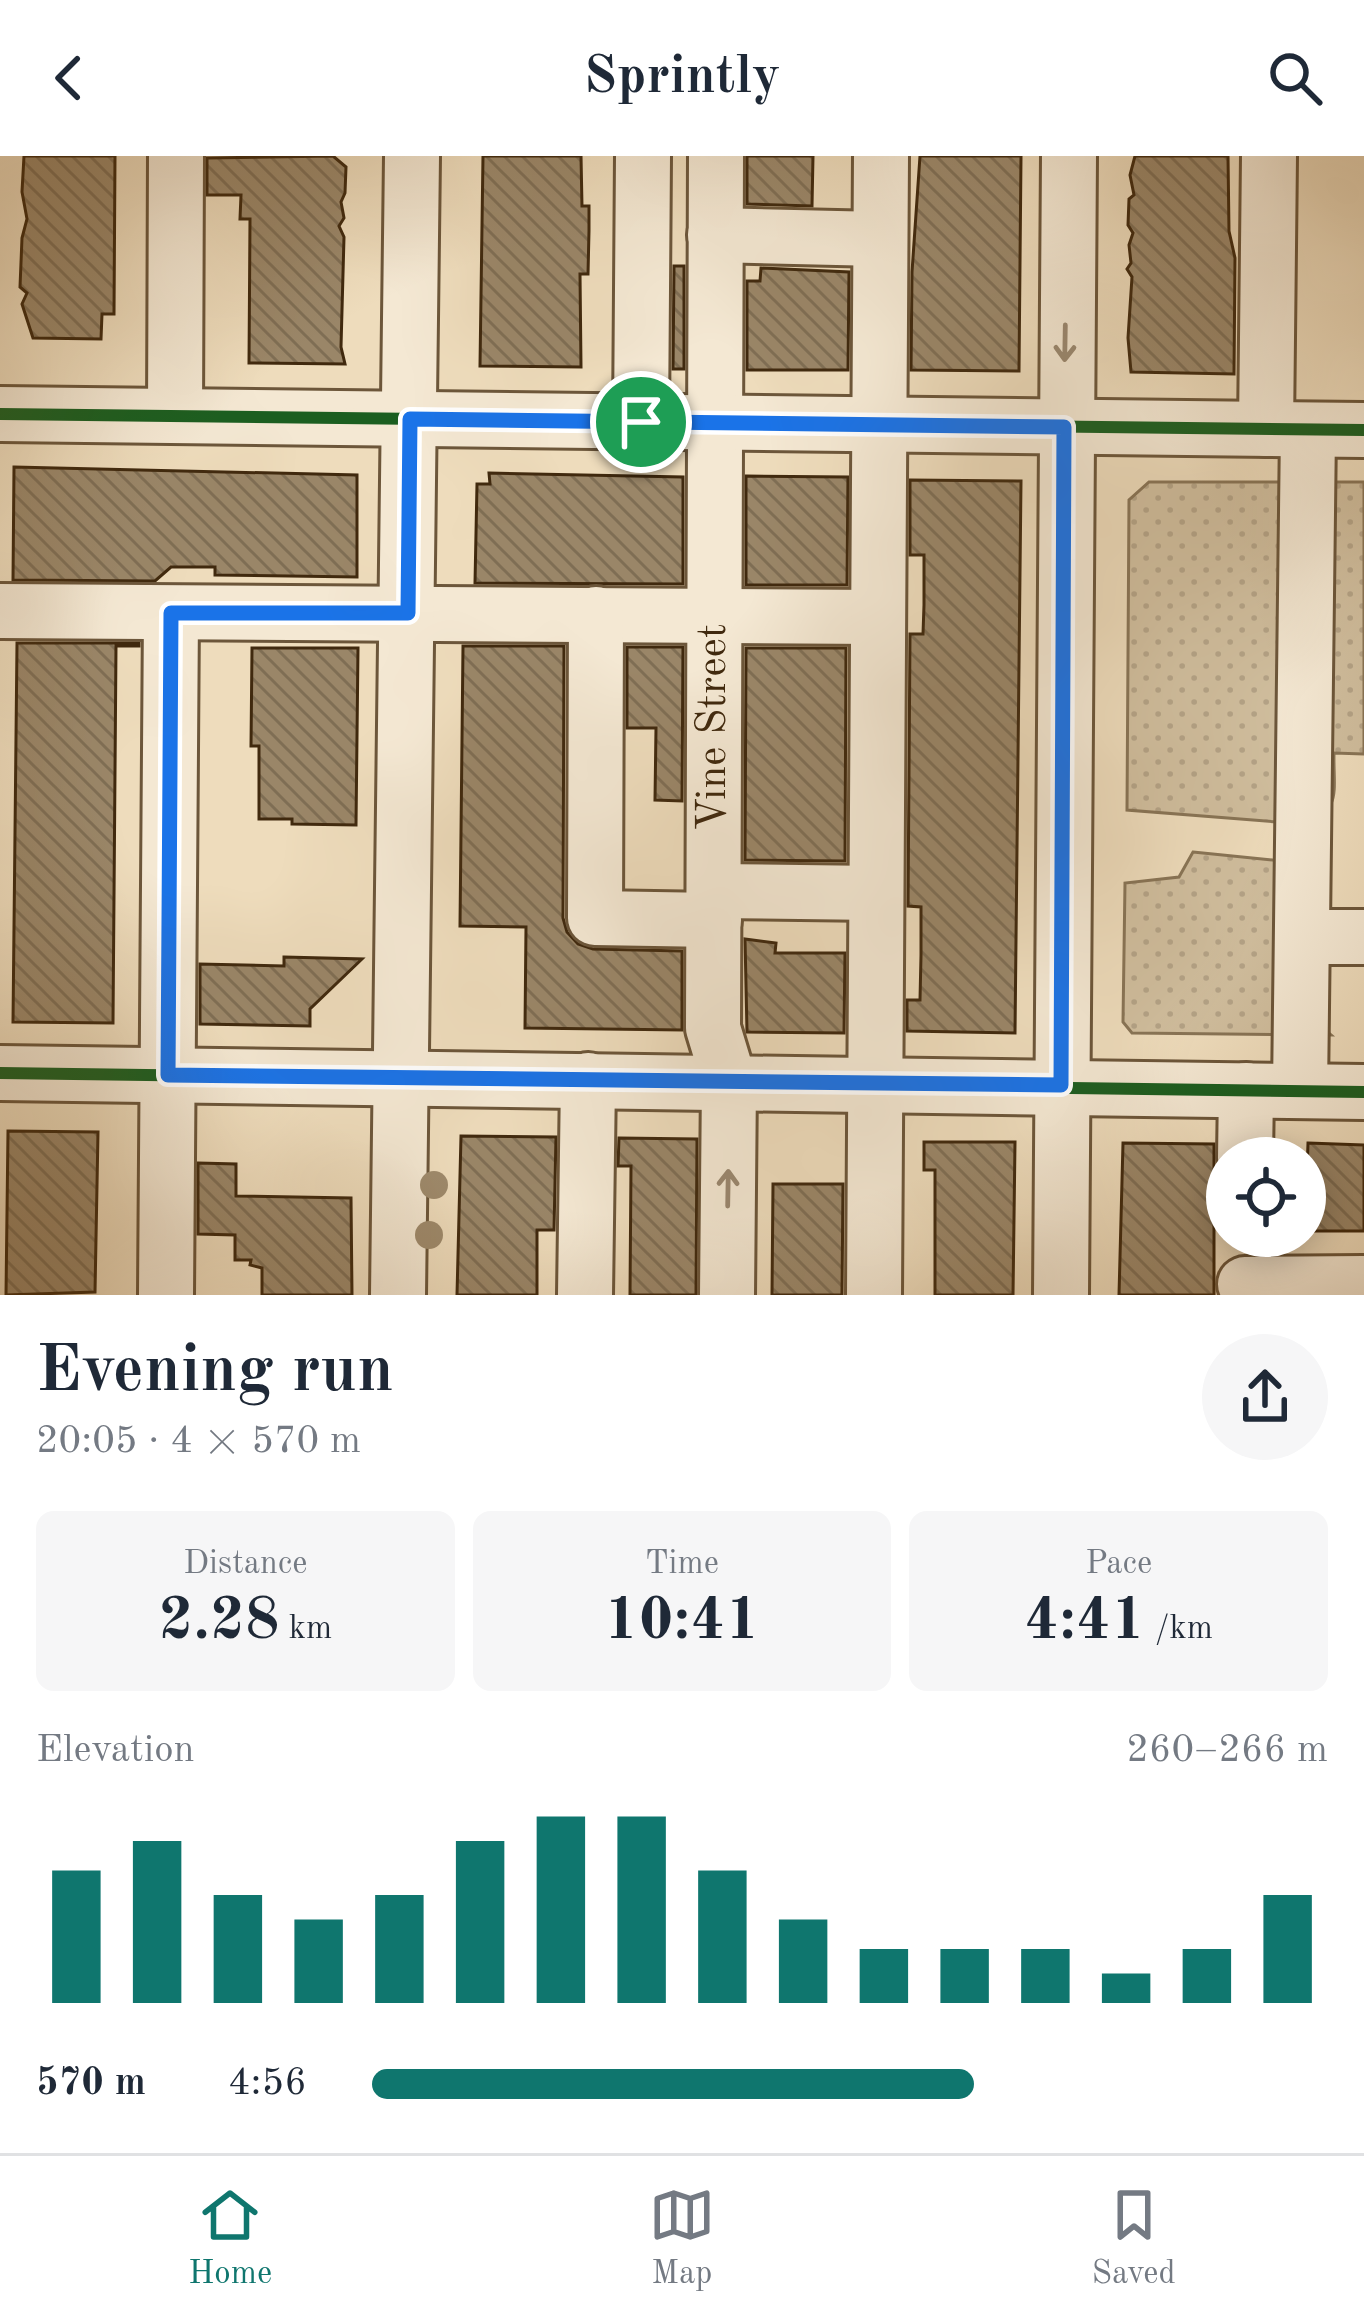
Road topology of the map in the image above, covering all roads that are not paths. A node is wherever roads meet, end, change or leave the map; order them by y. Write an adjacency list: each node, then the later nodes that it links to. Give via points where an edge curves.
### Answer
1 (176, 156): 11 (street)
2 (412, 156): 12 (street)
3 (643, 156): 13 (street)
4 (716, 156): 8 (street, Vine Street)
5 (881, 156): 9 (street)
6 (1069, 156): 16 (street, one-way to 16)
7 (1269, 156): 17 (street)
8 (715, 235): 9 (street); 14 (street, Vine Street)
9 (880, 238): 15 (street)
10 (0, 414): 11 (street)
11 (175, 416): 12 (street)
12 (410, 419): 13 (street); 21 (street)
13 (641, 422): 14 (street)
14 (715, 423): 15 (street); 23 (street, Vine Street)
15 (879, 424): 16 (street); 24 (street)
16 (1064, 427): 17 (street); 35 (street)
17 (1287, 429): 18 (street); 27 (street)
18 (1364, 430)
19 (0, 611): 20 (street)
20 (171, 613): 21 (street); 30 (street)
21 (408, 613): 22 (street); 31 (street)
22 (596, 614): 23 (street); 26 (street, via 595,918)
23 (714, 616): 24 (street); 26 (street, Vine Street)
24 (878, 617): 25 (street)
25 (876, 893): 26 (street); 34 (street)
26 (714, 905): 33 (street, Vine Street, via 713,1028)
27 (1302, 937): 28 (street); 37 (street)
28 (1364, 937)
29 (0, 1073): 30 (street)
30 (168, 1075): 31 (street); 42 (street)
31 (399, 1077): 32 (street); 43 (street)
32 (587, 1080): 33 (street); 44 (street)
33 (729, 1082): 34 (street); 45 (street, Vine Street, one-way to 33)
34 (875, 1083): 35 (street); 46 (street)
35 (1061, 1085): 36 (street); 47 (street)
36 (1246, 1090): 37 (street); 39 (street)
37 (1300, 1091): 38 (street)
38 (1364, 1092)
39 (1245, 1137)
40 (1265, 1279): 41 (street)
41 (1364, 1283)
42 (166, 1295)
43 (398, 1295)
44 (585, 1295)
45 (727, 1295)
46 (874, 1295)
47 (1061, 1295)

